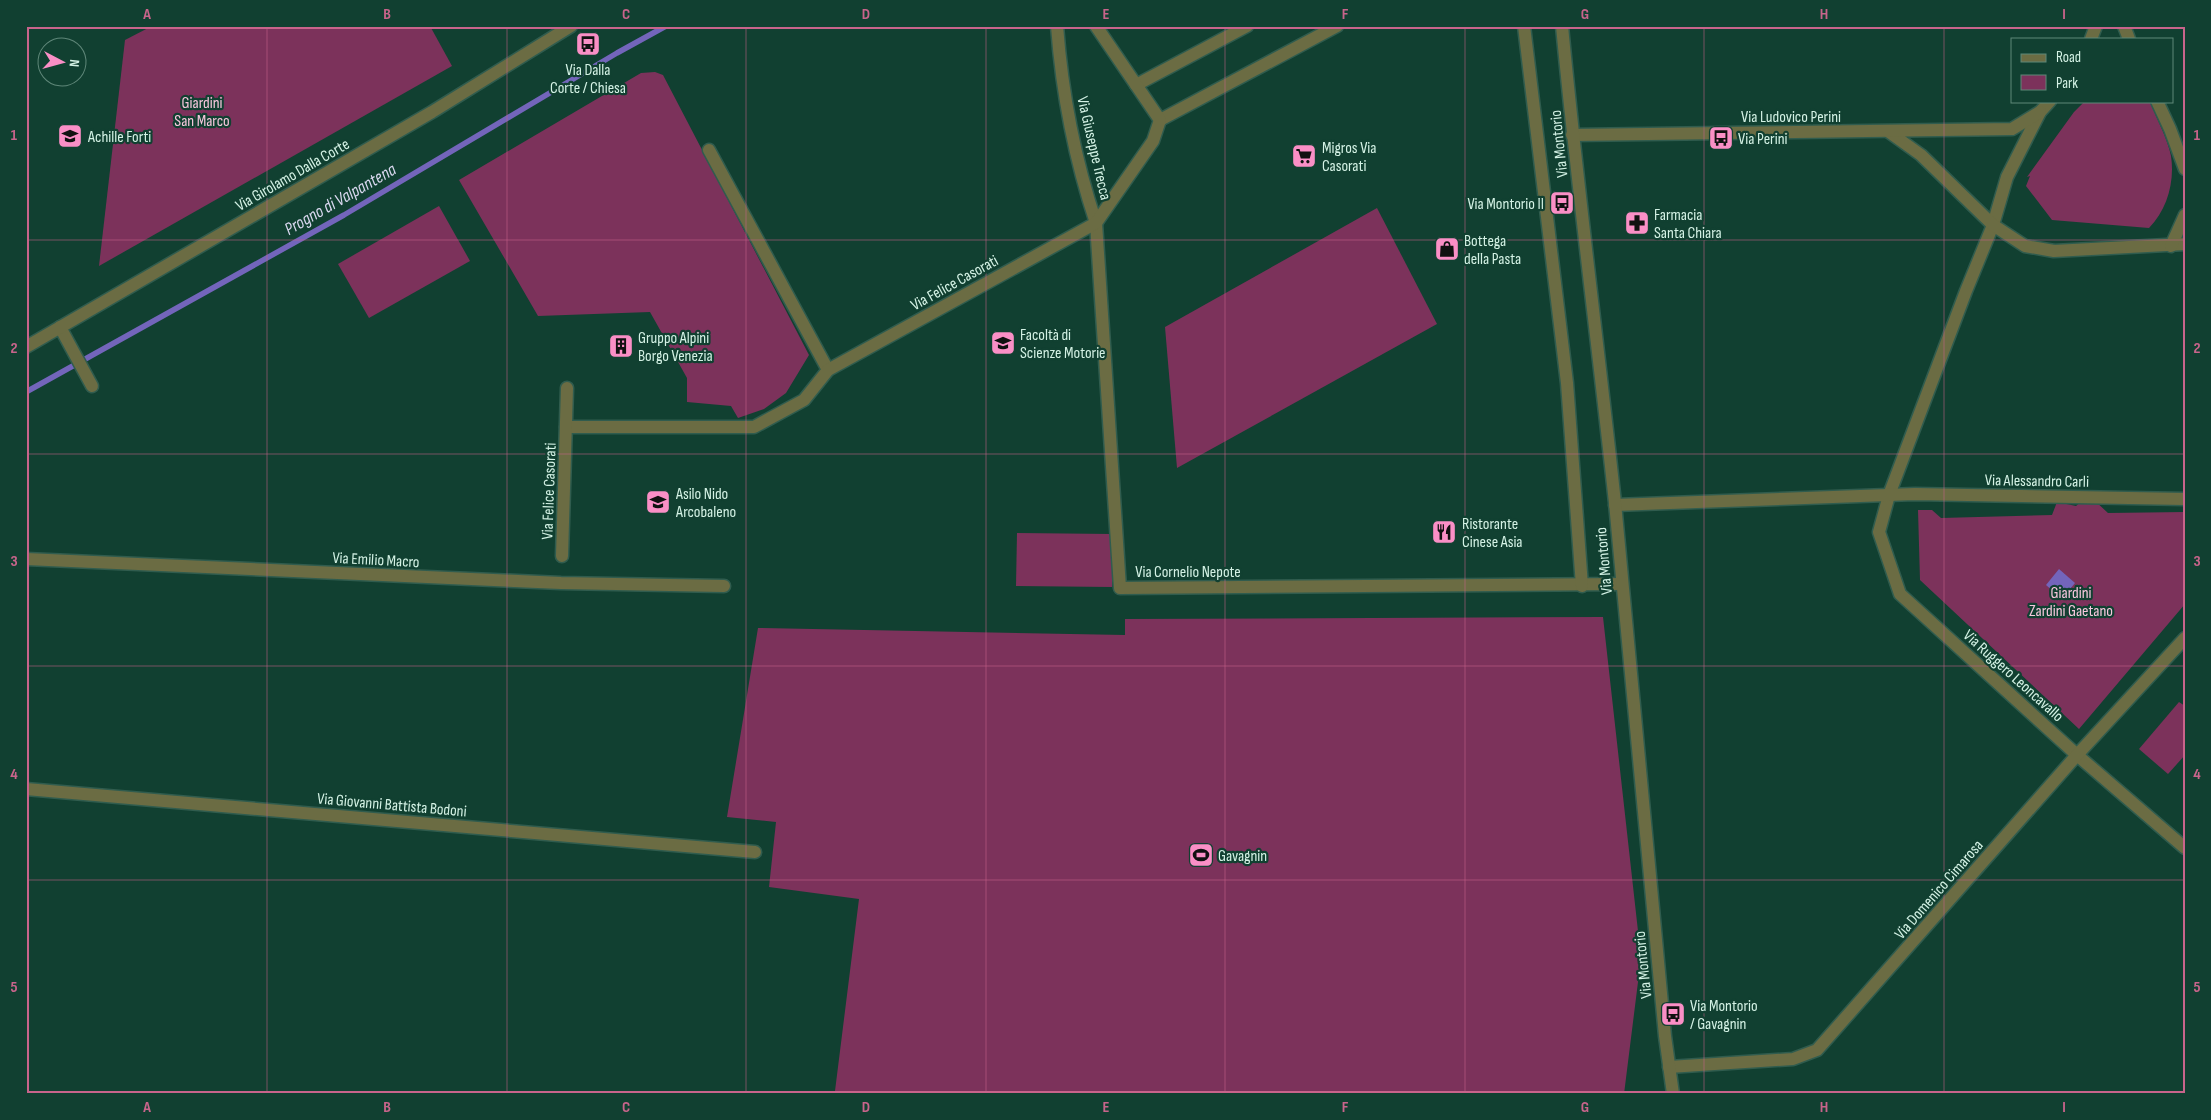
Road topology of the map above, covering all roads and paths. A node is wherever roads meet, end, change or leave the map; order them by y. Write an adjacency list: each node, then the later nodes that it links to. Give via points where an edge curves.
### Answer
1 (571, 26): 28 (street, Via Girolamo Dalla Corte, via 432,112)
2 (1057, 26): 24 (street, Via Giuseppe Trecca, via 1068,111 1082,180)
3 (1096, 26): 12 (street)
4 (1246, 26): 12 (street)
5 (1337, 26): 16 (street)
6 (1524, 26): 41 (street, Via Montorio, via 1568,383)
7 (1562, 26): 20 (street, Via Montorio)
8 (2096, 26): 10 (street)
9 (2124, 26): 11 (street)
10 (2091, 38)
11 (2129, 38)
12 (1136, 85): 16 (street)
13 (2049, 102): 15 (street)
14 (2156, 102): 17 (street)
15 (2040, 112): 19 (street, Via Ludovico Perini, via 2012,129); 25 (street, via 2007,177)
16 (1160, 120): 24 (street, Via Giuseppe Trecca, via 1153,141)
17 (2170, 129): 18 (street); 22 (street)
18 (2185, 131)
19 (1889, 132): 20 (street, Via Ludovico Perini); 25 (street, via 1921,155)
20 (1572, 135): 36 (street, Via Montorio)
21 (709, 150): 30 (street)
22 (2185, 169)
23 (2185, 215): 27 (street)
24 (1096, 223): 30 (street, Via Felice Casorati); 41 (street, Via Cornelio Nepote, via 1120,588)
25 (1993, 226): 27 (street, via 2025,246 2054,251); 34 (street)
26 (2185, 244): 27 (street)
27 (2171, 246)
28 (60, 327): 29 (street, Via Girolamo Dalla Corte); 31 (street)
29 (26, 347)
30 (828, 370): 33 (street, Via Felice Casorati, via 804,400 754,427)
31 (92, 386)
32 (567, 388): 33 (street, Via Felice Casorati)
33 (566, 427): 37 (street, Via Felice Casorati)
34 (1889, 495): 35 (street, Via Alessandro Carli); 36 (street, Via Alessandro Carli); 43 (street, Via Ruggero Leoncavallo, via 1879,532 1900,594)
35 (2185, 498)
36 (1615, 505): 39 (street, Via Montorio)
37 (562, 556)
38 (26, 559): 40 (street, Via Emilio Macro, via 561,584)
39 (1622, 584): 41 (street, Via Cornelio Nepote); 47 (street, Via Montorio)
40 (724, 586)
41 (1582, 586)
42 (2185, 638): 43 (street, Via Domenico Cimarosa)
43 (2077, 754): 45 (street, Via Ruggero Leoncavallo); 47 (street, Via Domenico Cimarosa, via 1817,1050 1793,1059)
44 (26, 789): 46 (street, Via Giovanni Battista Bodoni)
45 (2185, 848)
46 (755, 852)
47 (1669, 1066): 48 (street, Via Montorio)
48 (1673, 1094)

